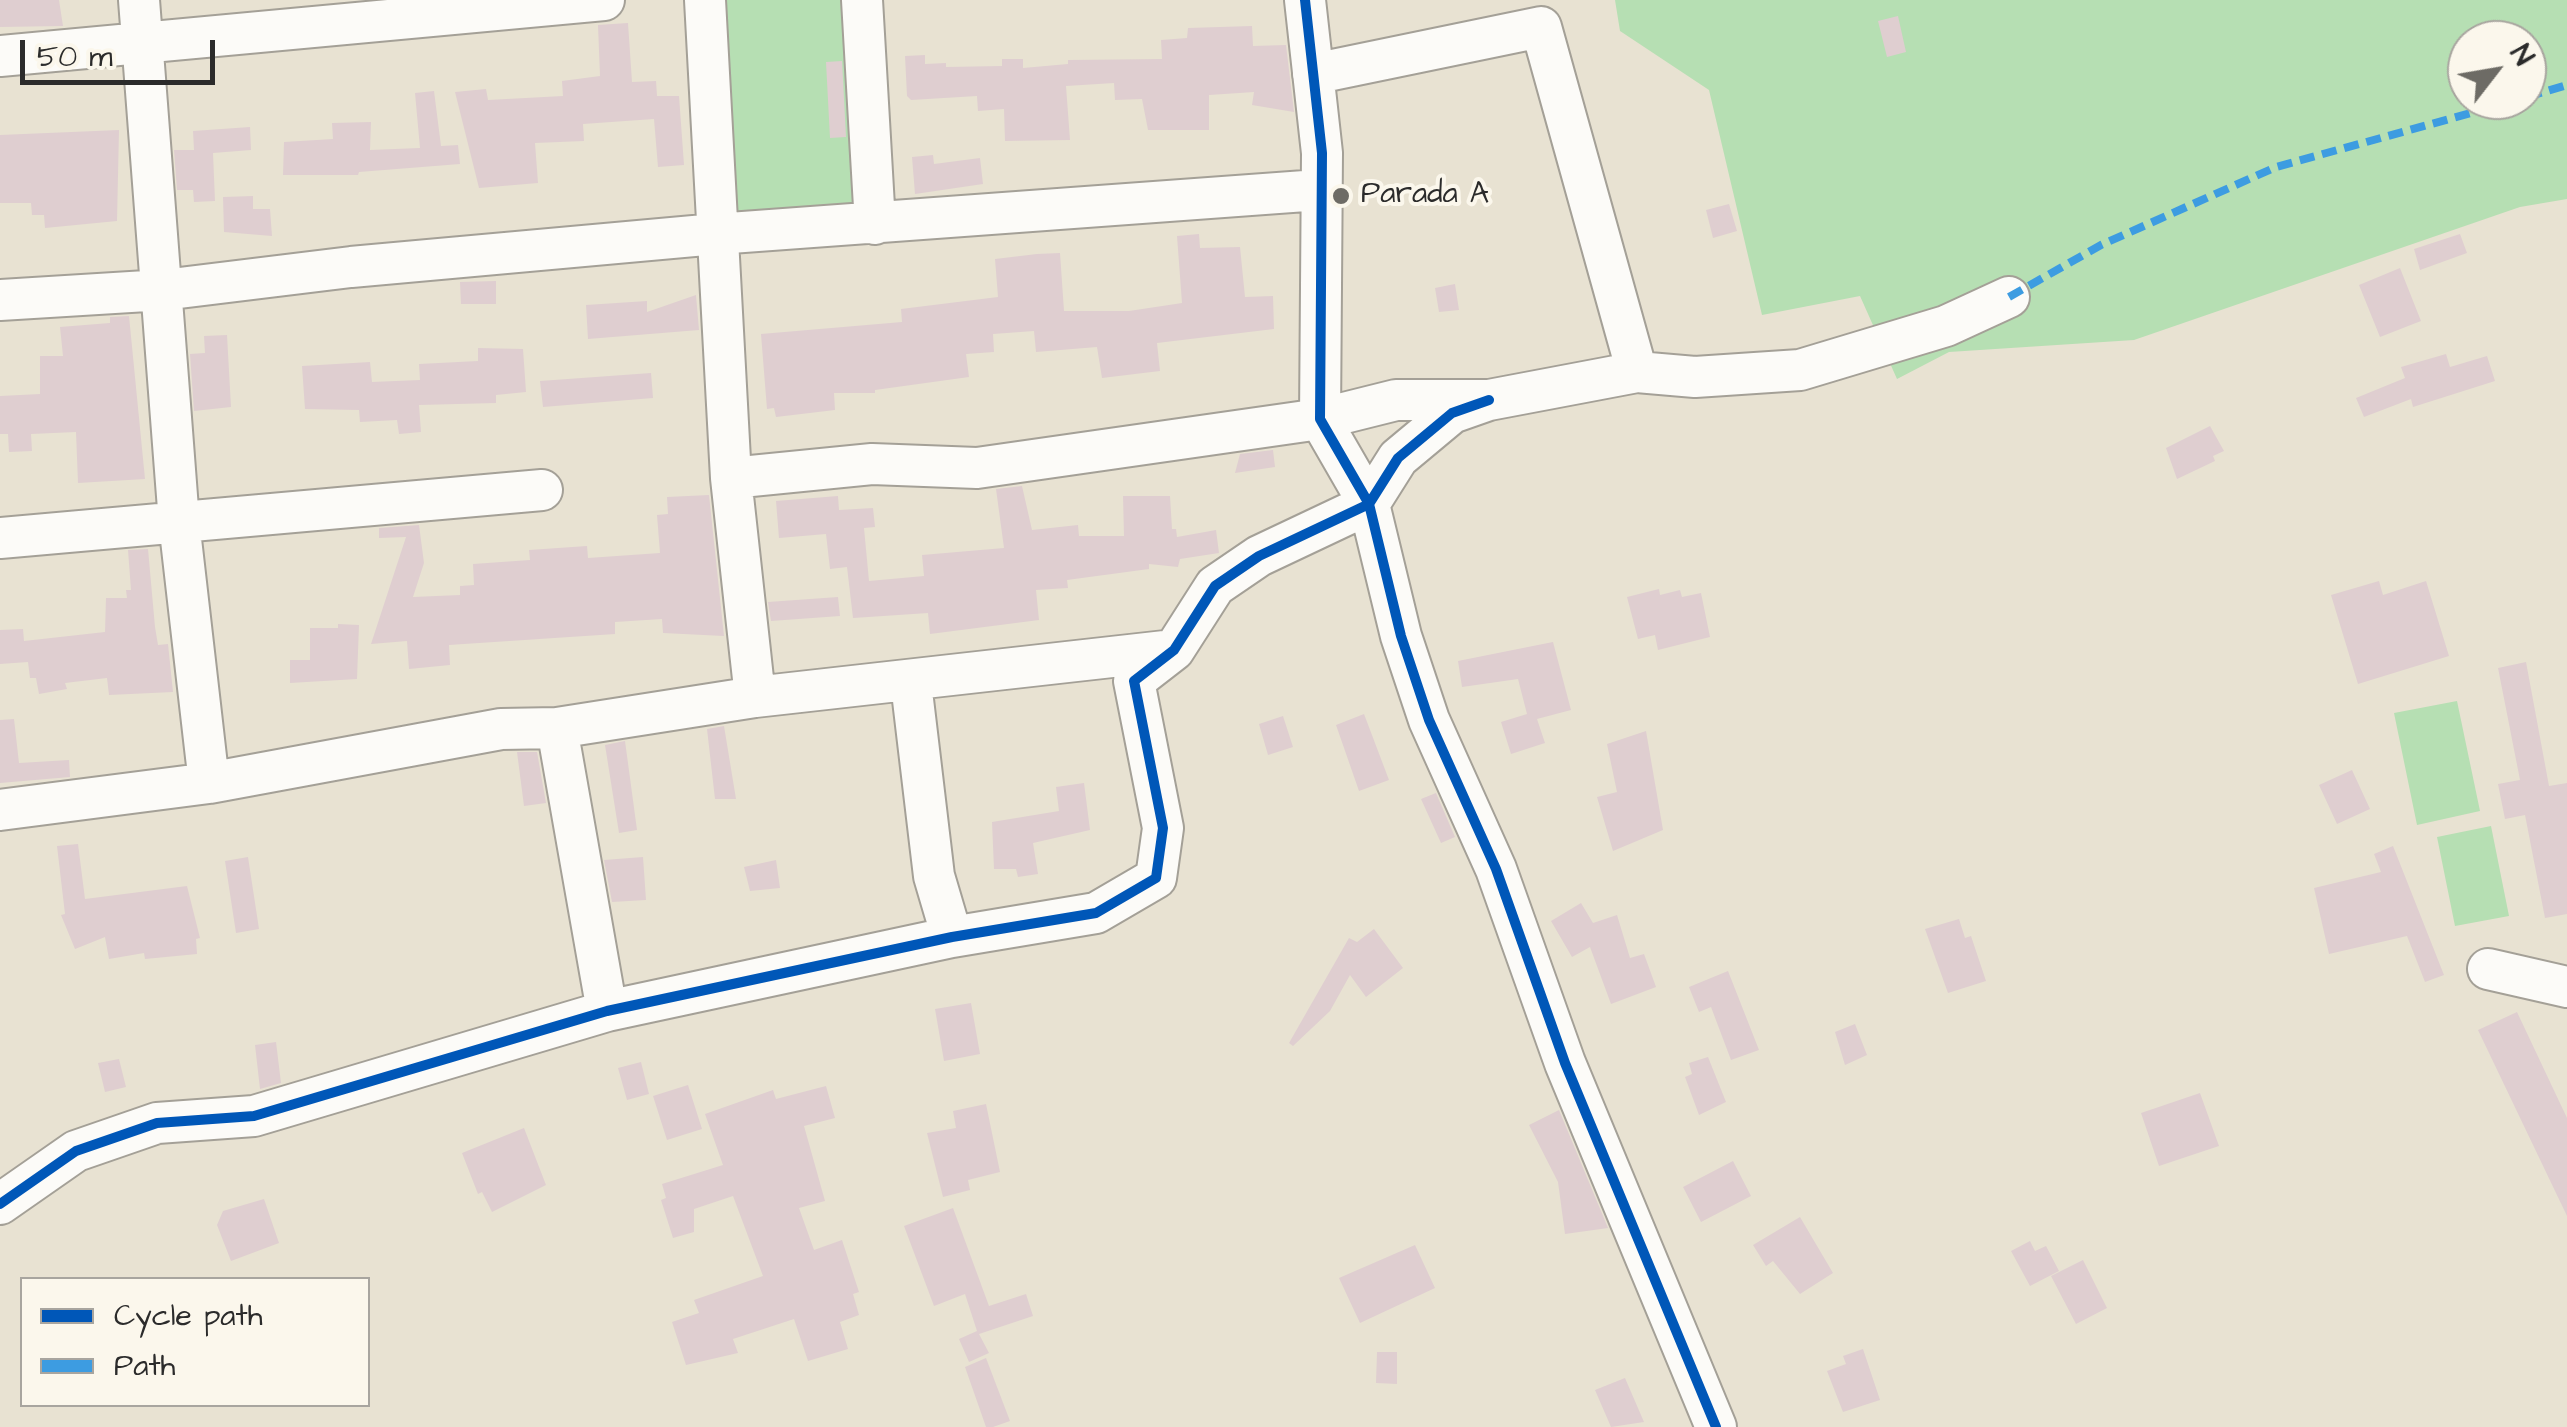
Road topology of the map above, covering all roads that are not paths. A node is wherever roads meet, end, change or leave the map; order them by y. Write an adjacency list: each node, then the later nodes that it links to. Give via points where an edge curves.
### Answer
1 (139, 0): 6 (street)
2 (604, 0): 6 (street)
3 (705, 0): 11 (street)
4 (862, 0): 10 (street)
5 (1305, 0): 8 (street)
6 (143, 44): 7 (street); 12 (street)
7 (0, 56)
8 (1313, 74): 9 (street); 15 (street, via 1541,27)
9 (1319, 190): 10 (street); 17 (street)
10 (875, 224): 11 (street)
11 (716, 234): 12 (street); 18 (street)
12 (163, 290): 14 (street); 21 (street)
13 (2008, 297): 15 (street, via 1946,326 1800,370 1695,377)
14 (0, 300)
15 (1637, 372): 16 (street)
16 (1490, 400): 17 (street, via 1396,400); 20 (street, via 1452,413 1398,458)
17 (1320, 419): 18 (street, via 977,468 872,464); 20 (street)
18 (731, 478): 25 (street)
19 (542, 490): 21 (street)
20 (1369, 504): 23 (street, via 1260,556 1215,586); 34 (street, via 1429,720 1496,869 1565,1062)
21 (178, 522): 22 (street); 27 (street)
22 (0, 538)
23 (1174, 650): 24 (street); 29 (street, via 1134,681 1163,828 1156,878 1096,913)
24 (910, 683): 25 (street); 29 (street, via 934,876)
25 (756, 697): 26 (street)
26 (557, 728): 27 (street, via 502,729); 32 (street)
27 (209, 783): 28 (street)
28 (0, 810)
29 (952, 937): 32 (street)
30 (2488, 968): 31 (street)
31 (2567, 987)
32 (607, 1011): 33 (street, via 254,1116 157,1123 76,1151)
33 (0, 1204)
34 (1716, 1427)

